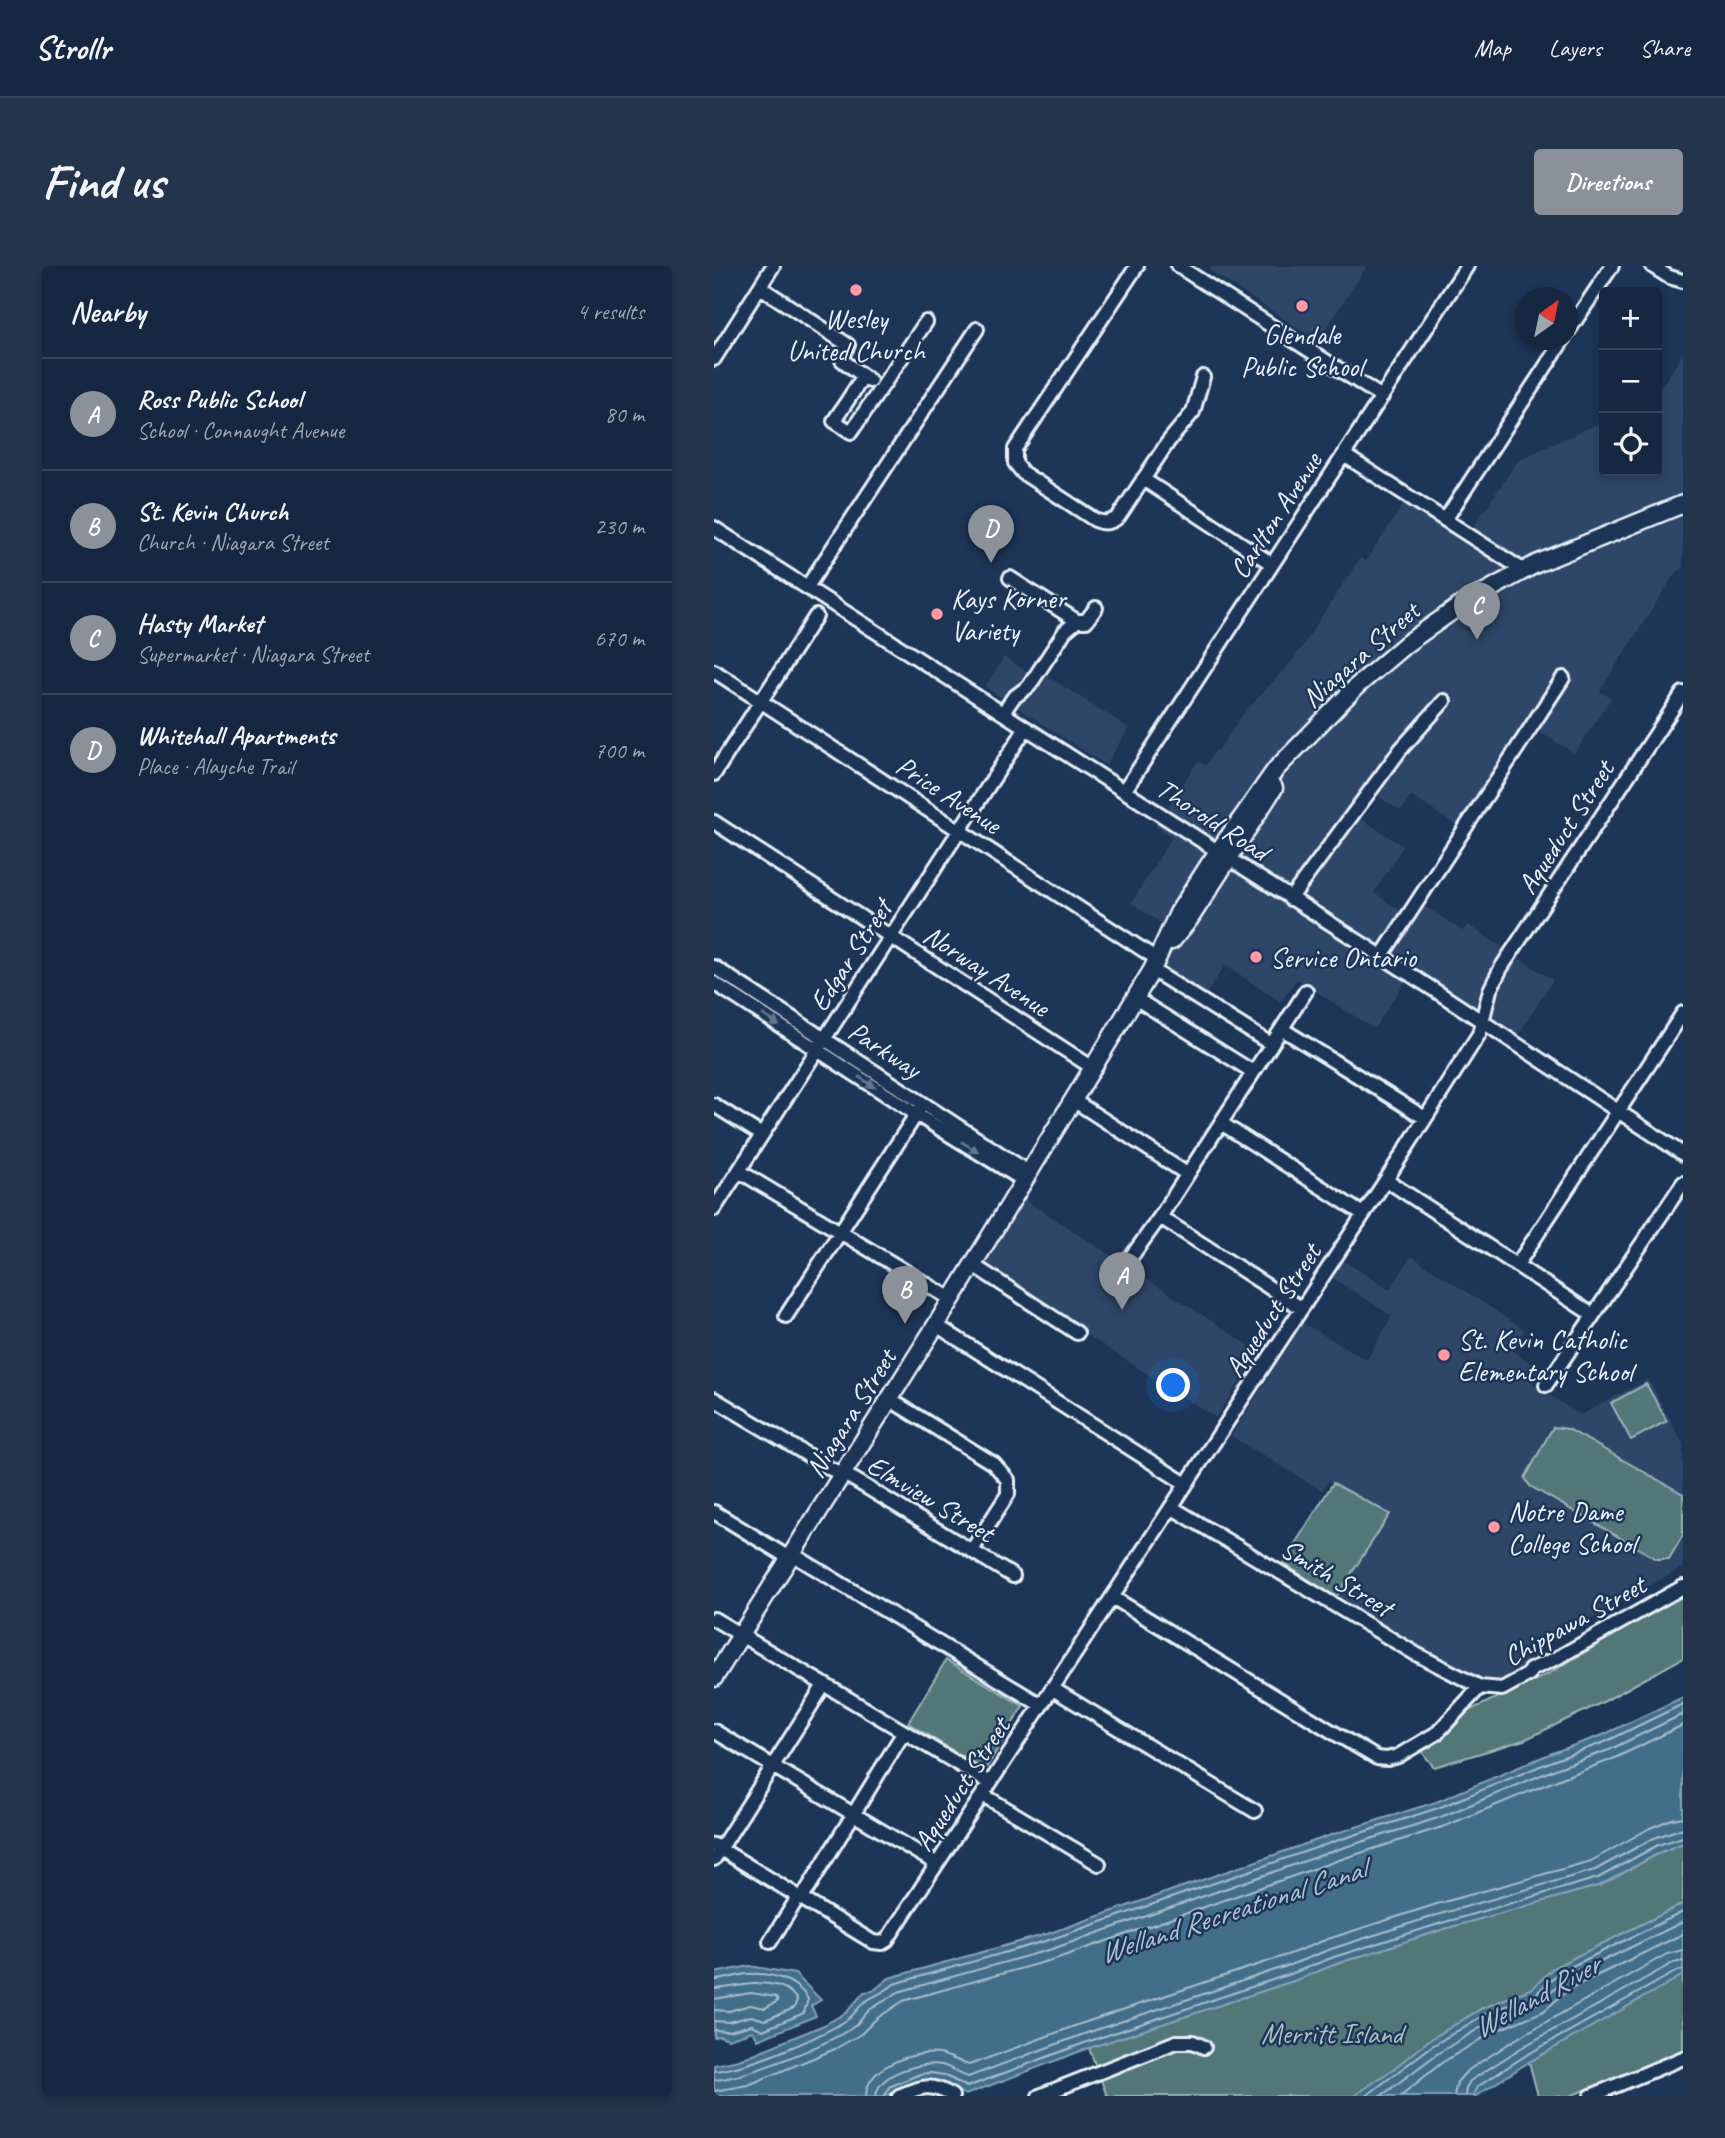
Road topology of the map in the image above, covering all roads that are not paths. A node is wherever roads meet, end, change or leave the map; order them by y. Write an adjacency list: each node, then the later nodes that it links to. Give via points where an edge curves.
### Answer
1 (773, 266): 8 (street)
2 (1137, 266): 19 (street, via 1014,456 1023,473 1102,522 1116,519)
3 (1178, 266): 17 (street)
4 (1467, 266): 17 (street, Carlton Avenue)
5 (1612, 266): 9 (street)
6 (1653, 266): 7 (street)
7 (1683, 281)
8 (760, 287): 13 (street); 14 (street, via 848,345 842,360)
9 (1578, 317)
10 (926, 322): 16 (street)
11 (976, 329): 26 (street)
12 (1556, 350): 21 (street)
13 (714, 359)
14 (863, 377): 16 (street); 16 (street, via 834,421 842,427 851,432)
15 (1203, 377): 19 (street, via 1193,412)
16 (880, 388)
17 (1382, 397): 18 (street, Carlton Avenue)
18 (1344, 455): 21 (street); 23 (street, Carlton Avenue)
19 (1143, 479): 23 (street)
20 (1683, 504): 24 (main road, Niagara Street)
21 (1445, 520): 24 (street)
22 (714, 528): 26 (street, Thorold Road)
23 (1272, 564): 38 (street, Carlton Avenue)
24 (1523, 570): 41 (main road, Niagara Street, via 1461,605 1358,685 1303,742 1293,764)
25 (1010, 578): 29 (street)
26 (807, 587): 35 (street, Thorold Road)
27 (1096, 608): 29 (street, via 1086,621)
28 (816, 616): 34 (street)
29 (1077, 621): 35 (street)
30 (714, 671): 34 (street, Price Avenue)
31 (1563, 678): 44 (street)
32 (1683, 693): 52 (street, Aqueduct Street, via 1501,968)
33 (1444, 701): 42 (street, via 1401,749)
34 (761, 702): 37 (street); 40 (street, Price Avenue)
35 (1003, 713): 36 (street, Thorold Road)
36 (1026, 728): 38 (street, Thorold Road); 40 (street, Edgar Street)
37 (714, 774)
38 (1125, 790): 41 (street, Thorold Road)
39 (714, 822): 43 (street, Norway Avenue)
40 (960, 831): 43 (street, Edgar Street); 45 (street, Price Avenue)
41 (1223, 854): 42 (street, Thorold Road); 45 (main road, Niagara Street, via 1189,920)
42 (1290, 899): 44 (street, Thorold Road)
43 (891, 937): 54 (street, Edgar Street); 56 (street, Norway Avenue)
44 (1381, 957): 52 (street, Thorold Road)
45 (1154, 965): 49 (main road, Niagara Street); 55 (street, Price Avenue)
46 (714, 967): 47 (street, Parkway)
47 (724, 984): 50 (street); 54 (street, Parkway)
48 (1306, 992): 53 (street)
49 (1135, 998): 56 (main road, Niagara Street); 57 (street)
50 (714, 1000)
51 (1683, 1013): 61 (street)
52 (1482, 1021): 61 (street, Thorold Road); 62 (street, Aqueduct Street, via 1479,1034)
53 (1282, 1029): 55 (street); 62 (street)
54 (821, 1044): 60 (street, Parkway); 64 (street, Edgar Street)
55 (1271, 1044): 57 (street)
56 (1093, 1068): 58 (main road, Niagara Street)
57 (1252, 1072): 63 (street)
58 (1073, 1100): 67 (street); 68 (main road, Niagara Street)
59 (714, 1105): 64 (street)
60 (920, 1109): 68 (street, Parkway); 74 (street)
61 (1619, 1111): 65 (street, Thorold Road); 77 (street)
62 (1425, 1118): 69 (street, Aqueduct Street)
63 (1221, 1123): 67 (street); 72 (street)
64 (762, 1135): 66 (street, Edgar Street)
65 (1683, 1154)
66 (739, 1171): 71 (street, Edgar Street); 74 (street)
67 (1187, 1174): 73 (street)
68 (1026, 1176): 76 (main road, Niagara Street)
69 (1386, 1180): 72 (street, Aqueduct Street); 77 (street)
70 (1683, 1183): 80 (street)
71 (714, 1209)
72 (1363, 1214): 79 (street, Aqueduct Street)
73 (1160, 1217): 75 (street); 79 (street)
74 (840, 1231): 78 (street); 81 (street)
75 (1126, 1264)
76 (973, 1265): 78 (main road, Niagara Street); 83 (street)
77 (1517, 1265): 80 (street)
78 (951, 1299): 82 (main road, Niagara Street)
79 (1301, 1308): 88 (street, Aqueduct Street)
80 (1593, 1315): 84 (street)
81 (786, 1316)
82 (936, 1325): 86 (main road, Niagara Street); 88 (street)
83 (1077, 1332)
84 (1546, 1385)
85 (714, 1399): 87 (street, Elmview Street)
86 (889, 1399): 87 (main road, Niagara Street); 91 (street, via 994,1464 1006,1478 1009,1486 1004,1500)
87 (842, 1474): 91 (street, Elmview Street); 92 (main road, Niagara Street)
88 (1186, 1484): 89 (street, Aqueduct Street)
89 (1171, 1507): 95 (street, Aqueduct Street); 100 (street, Smith Street)
90 (714, 1512): 92 (street)
91 (972, 1550): 93 (street, Elmview Street)
92 (790, 1556): 97 (main road, Niagara Street); 102 (street)
93 (1013, 1576)
94 (1683, 1587): 100 (street, Chippawa Street, via 1502,1689)
95 (1112, 1597): 100 (street, Chippawa Street, via 1372,1756 1398,1756 1437,1733); 101 (street, Aqueduct Street)
96 (714, 1619): 97 (street)
97 (741, 1634): 98 (main road, Niagara Street); 99 (street)
98 (714, 1678)
99 (824, 1685): 104 (street); 105 (street)
100 (1479, 1687)
101 (1053, 1689): 102 (street, Aqueduct Street); 107 (street)
102 (1041, 1705): 106 (street, Aqueduct Street)
103 (714, 1731): 105 (street)
104 (904, 1732): 106 (street); 108 (street)
105 (773, 1765): 108 (street); 109 (street)
106 (987, 1789): 110 (street, Aqueduct Street); 111 (street)
107 (1255, 1811)
108 (854, 1814): 110 (street); 112 (street)
109 (716, 1851): 112 (street)
110 (937, 1864): 112 (street, Aqueduct Street, via 882,1943 873,1942)
111 (1099, 1864)
112 (800, 1897): 113 (street)
113 (770, 1942)
114 (1204, 2047): 118 (street, via 1176,2042)
115 (1683, 2058): 119 (street)
116 (899, 2096): 117 (street, via 937,2087)
117 (952, 2096)
118 (1039, 2096)
119 (1591, 2096)

